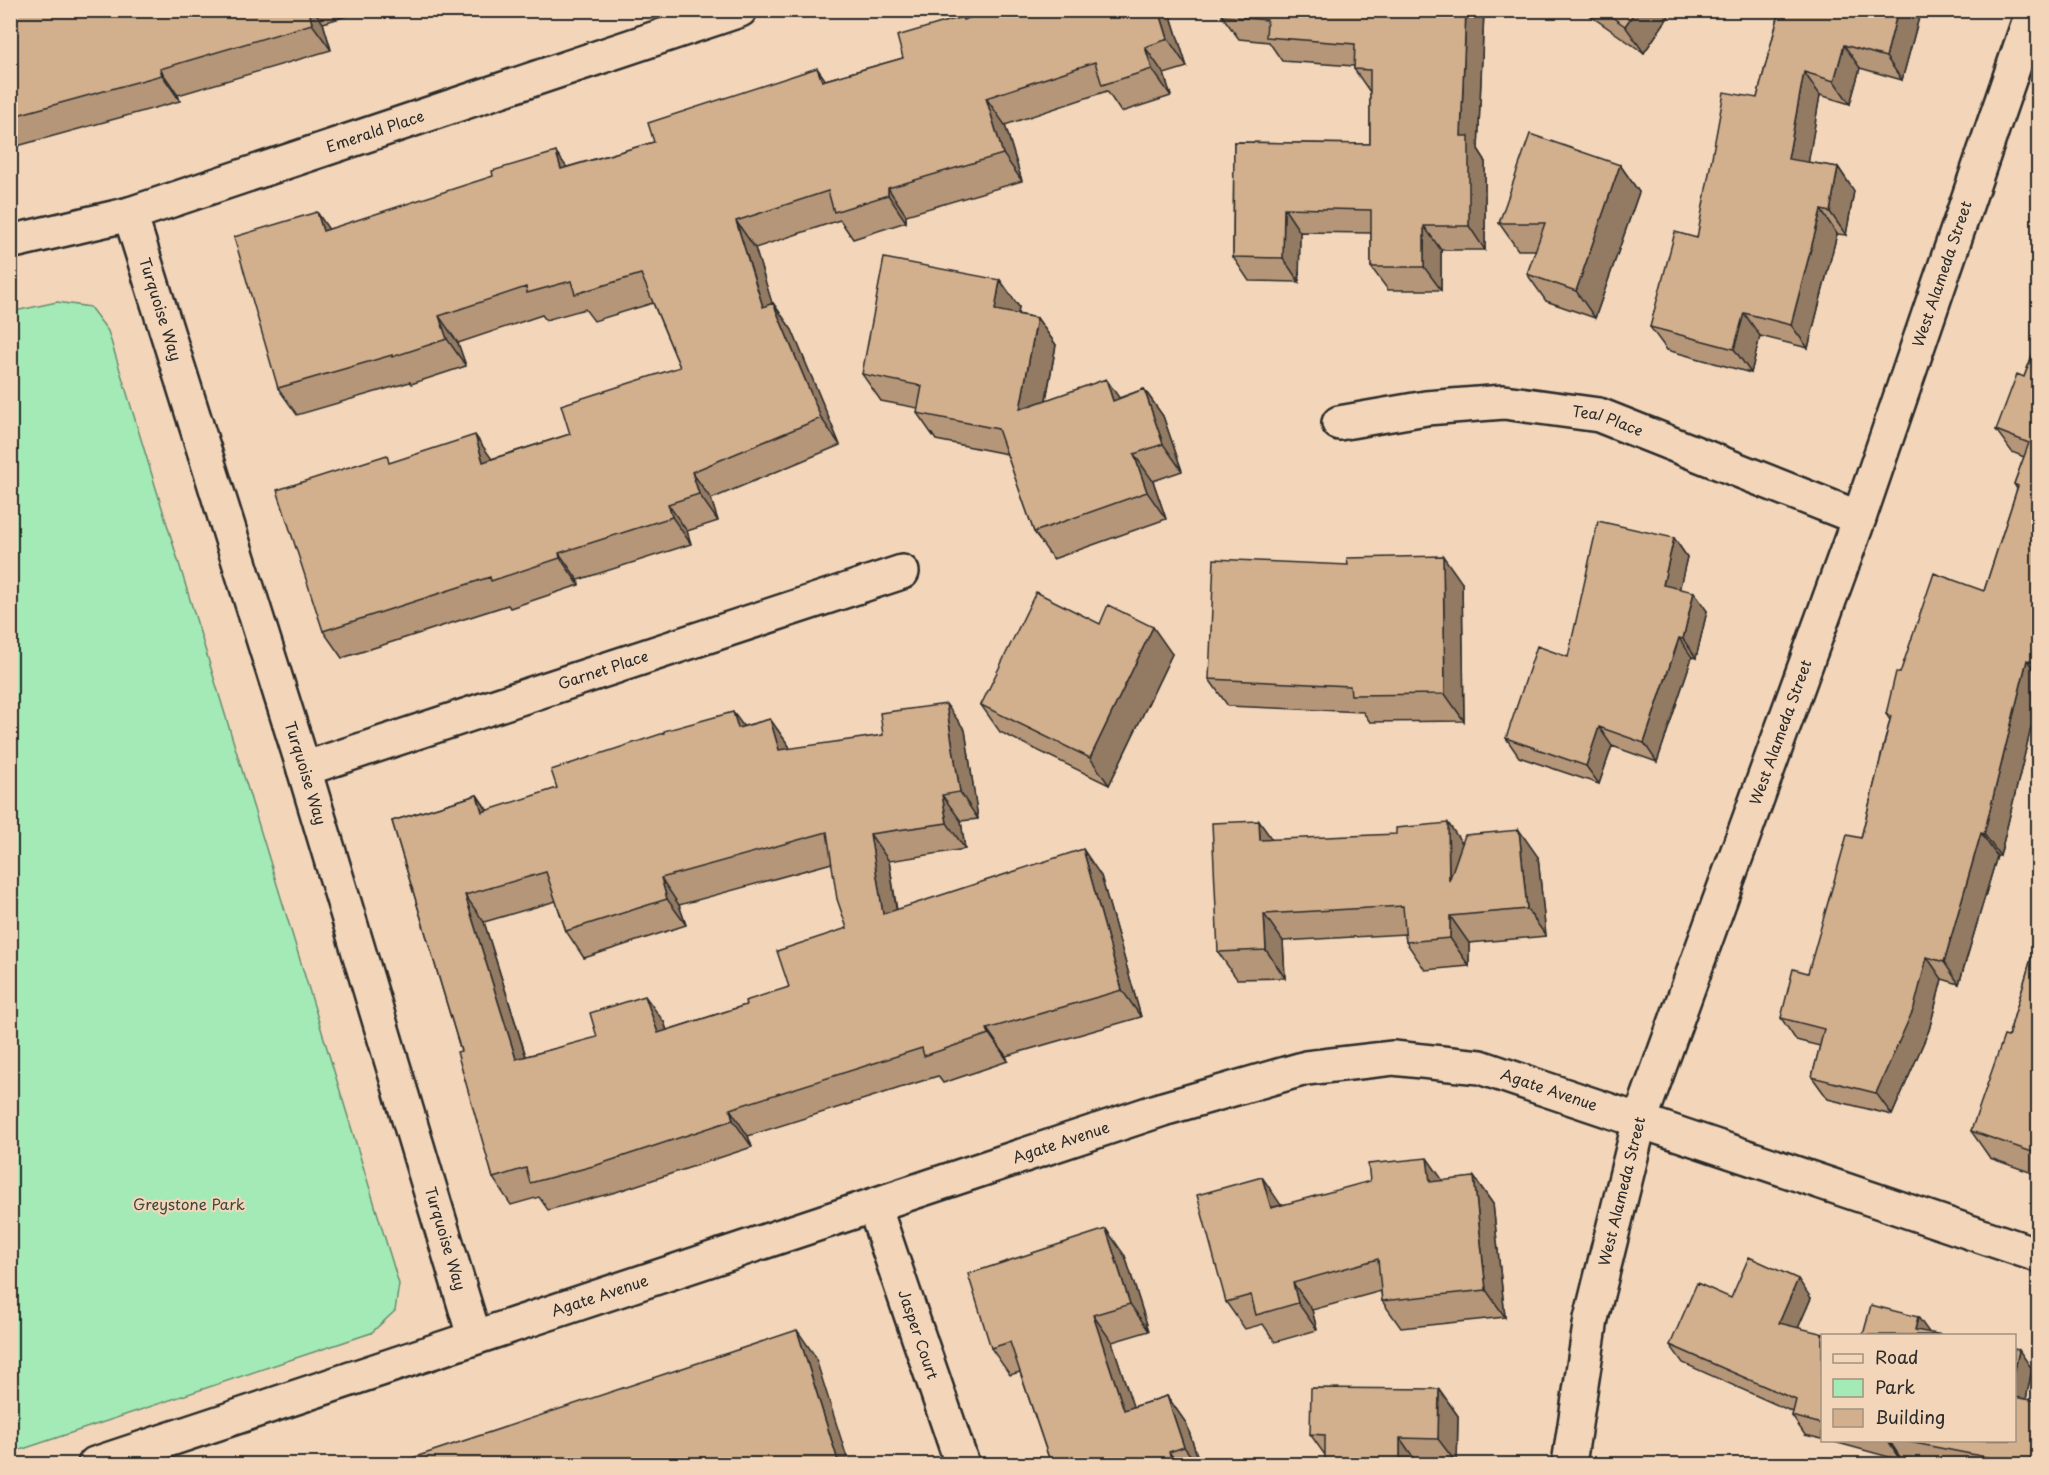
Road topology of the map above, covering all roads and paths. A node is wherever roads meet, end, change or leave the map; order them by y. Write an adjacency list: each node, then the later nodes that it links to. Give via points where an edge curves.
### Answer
1 (740, 10): 3 (street, Emerald Place)
2 (2033, 10): 6 (street, West Alameda Street)
3 (130, 214): 4 (street, Emerald Place); 8 (street, Turquoise Way)
4 (10, 242)
5 (1339, 423): 6 (street, Teal Place, via 1426,408 1504,402 1599,416)
6 (1859, 518): 9 (street, West Alameda Street)
7 (902, 572): 8 (street, Garnet Place)
8 (304, 769): 12 (street, Turquoise Way)
9 (1640, 1119): 10 (street, Agate Avenue, via 1480,1067 1393,1058 1295,1072 1163,1109); 11 (street, Agate Avenue); 15 (street, West Alameda Street, via 1591,1319)
10 (874, 1206): 12 (street, Agate Avenue); 14 (street, Jasper Court)
11 (2038, 1255)
12 (474, 1336): 13 (street, Agate Avenue)
13 (95, 1464)
14 (962, 1464)
15 (1569, 1464)

